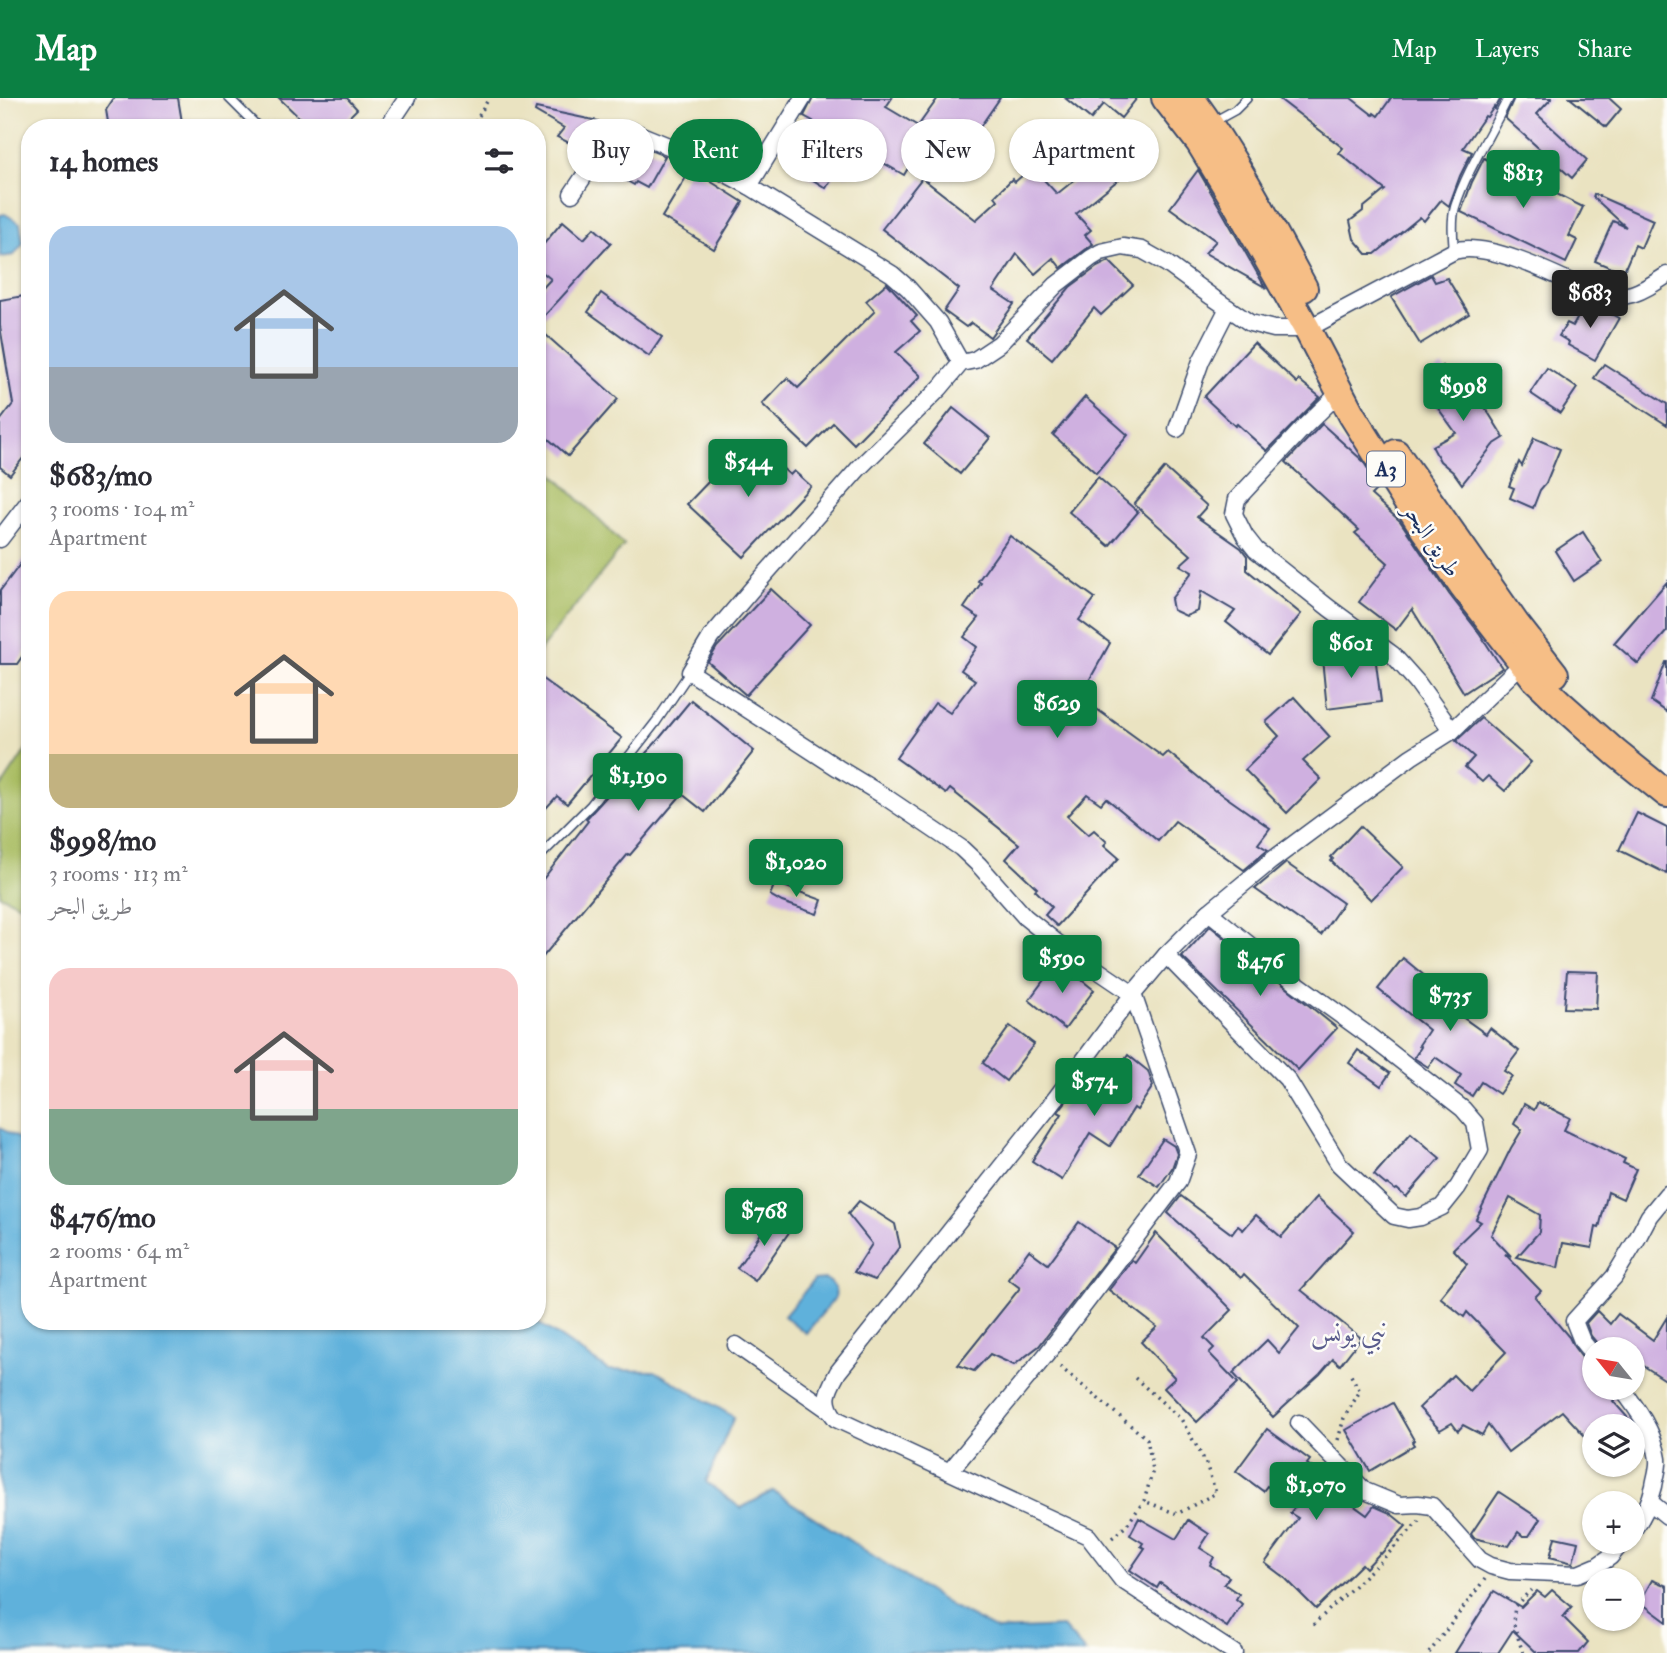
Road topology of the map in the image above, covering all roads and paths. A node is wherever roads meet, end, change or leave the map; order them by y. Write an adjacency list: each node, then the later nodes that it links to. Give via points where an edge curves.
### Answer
1 (229, 98): 9 (lane)
2 (407, 98): 10 (street)
3 (489, 98): 11 (path)
4 (803, 98): 13 (street)
5 (1165, 98): 18 (highway, طريق البحر / A3, via 1199,142)
6 (1191, 98): 12 (highway, طريق البحر / A3)
7 (1247, 98): 12 (lane)
8 (1508, 98): 15 (lane, via 1455,209)
9 (249, 119)
10 (393, 119)
11 (477, 119)
12 (1210, 124): 18 (highway, طريق البحر / A3, via 1256,199)
13 (749, 186): 14 (street, via 688,154 625,130 609,139); 19 (street, via 908,288 938,322)
14 (572, 194)
15 (1454, 251): 16 (street, via 1488,251 1594,293 1616,297 1640,292); 18 (street)
16 (1667, 275)
17 (1228, 308): 18 (street, via 1243,319 1274,329); 19 (street, via 1153,255 1135,248 1114,248 1091,258 1056,285 993,349); 21 (street, via 1201,361)
18 (1315, 325): 20 (highway, طريق البحر / A3); 24 (highway, طريق البحر / A3)
19 (961, 363): 25 (street, via 859,468 752,589 711,637)
20 (1340, 392): 24 (highway, طريق البحر / A3, via 1462,585); 26 (street, via 1237,499 1234,514 1264,558 1393,655)
21 (1177, 429)
22 (21, 512): 23 (street)
23 (0, 539)
24 (1529, 657): 26 (street); 27 (highway, طريق البحر / A3, via 1548,667 1600,718); 28 (highway, طريق البحر / A3, via 1535,679)
25 (690, 672): 29 (lane, via 591,804); 32 (street, via 961,848 1025,917)
26 (1452, 731): 30 (street, via 1334,813)
27 (1667, 772)
28 (1667, 793)
29 (546, 850)
30 (1209, 912): 31 (street); 31 (street, via 1463,1109 1475,1123 1480,1150 1442,1207 1408,1219 1394,1216 1372,1197 1339,1164 1287,1079)
31 (1166, 956): 32 (street)
32 (1133, 994): 36 (street, via 1188,1154 1178,1182); 40 (street, via 838,1372 827,1395)
33 (1667, 1194): 34 (street, via 1648,1216 1614,1277 1574,1321)
34 (1582, 1342)
35 (736, 1345): 40 (street)
36 (1046, 1355): 43 (street); 44 (path, via 1147,1439 1153,1470)
37 (1349, 1372): 42 (path, via 1360,1391 1337,1442)
38 (1135, 1378): 44 (path, via 1181,1419 1205,1461 1216,1493 1177,1514)
39 (1630, 1400): 45 (street, via 1652,1439 1658,1462)
40 (830, 1411): 43 (street, via 836,1419)
41 (1298, 1423): 42 (street)
42 (1319, 1444): 46 (street, via 1365,1491 1399,1505)
43 (950, 1471): 49 (street)
44 (1144, 1501): 49 (path, via 1107,1542)
45 (1650, 1502): 47 (street); 48 (street)
46 (1432, 1506): 51 (street); 53 (path, via 1387,1556)
47 (1645, 1511)
48 (1667, 1516)
49 (1088, 1536): 54 (street, via 1122,1580)
50 (1612, 1554): 52 (street, via 1578,1574)
51 (1490, 1566): 52 (street); 55 (path)
52 (1540, 1573): 56 (path, via 1534,1587 1515,1605 1513,1622)
53 (1313, 1625)
54 (1234, 1653)
55 (1429, 1653)
56 (1523, 1653)

